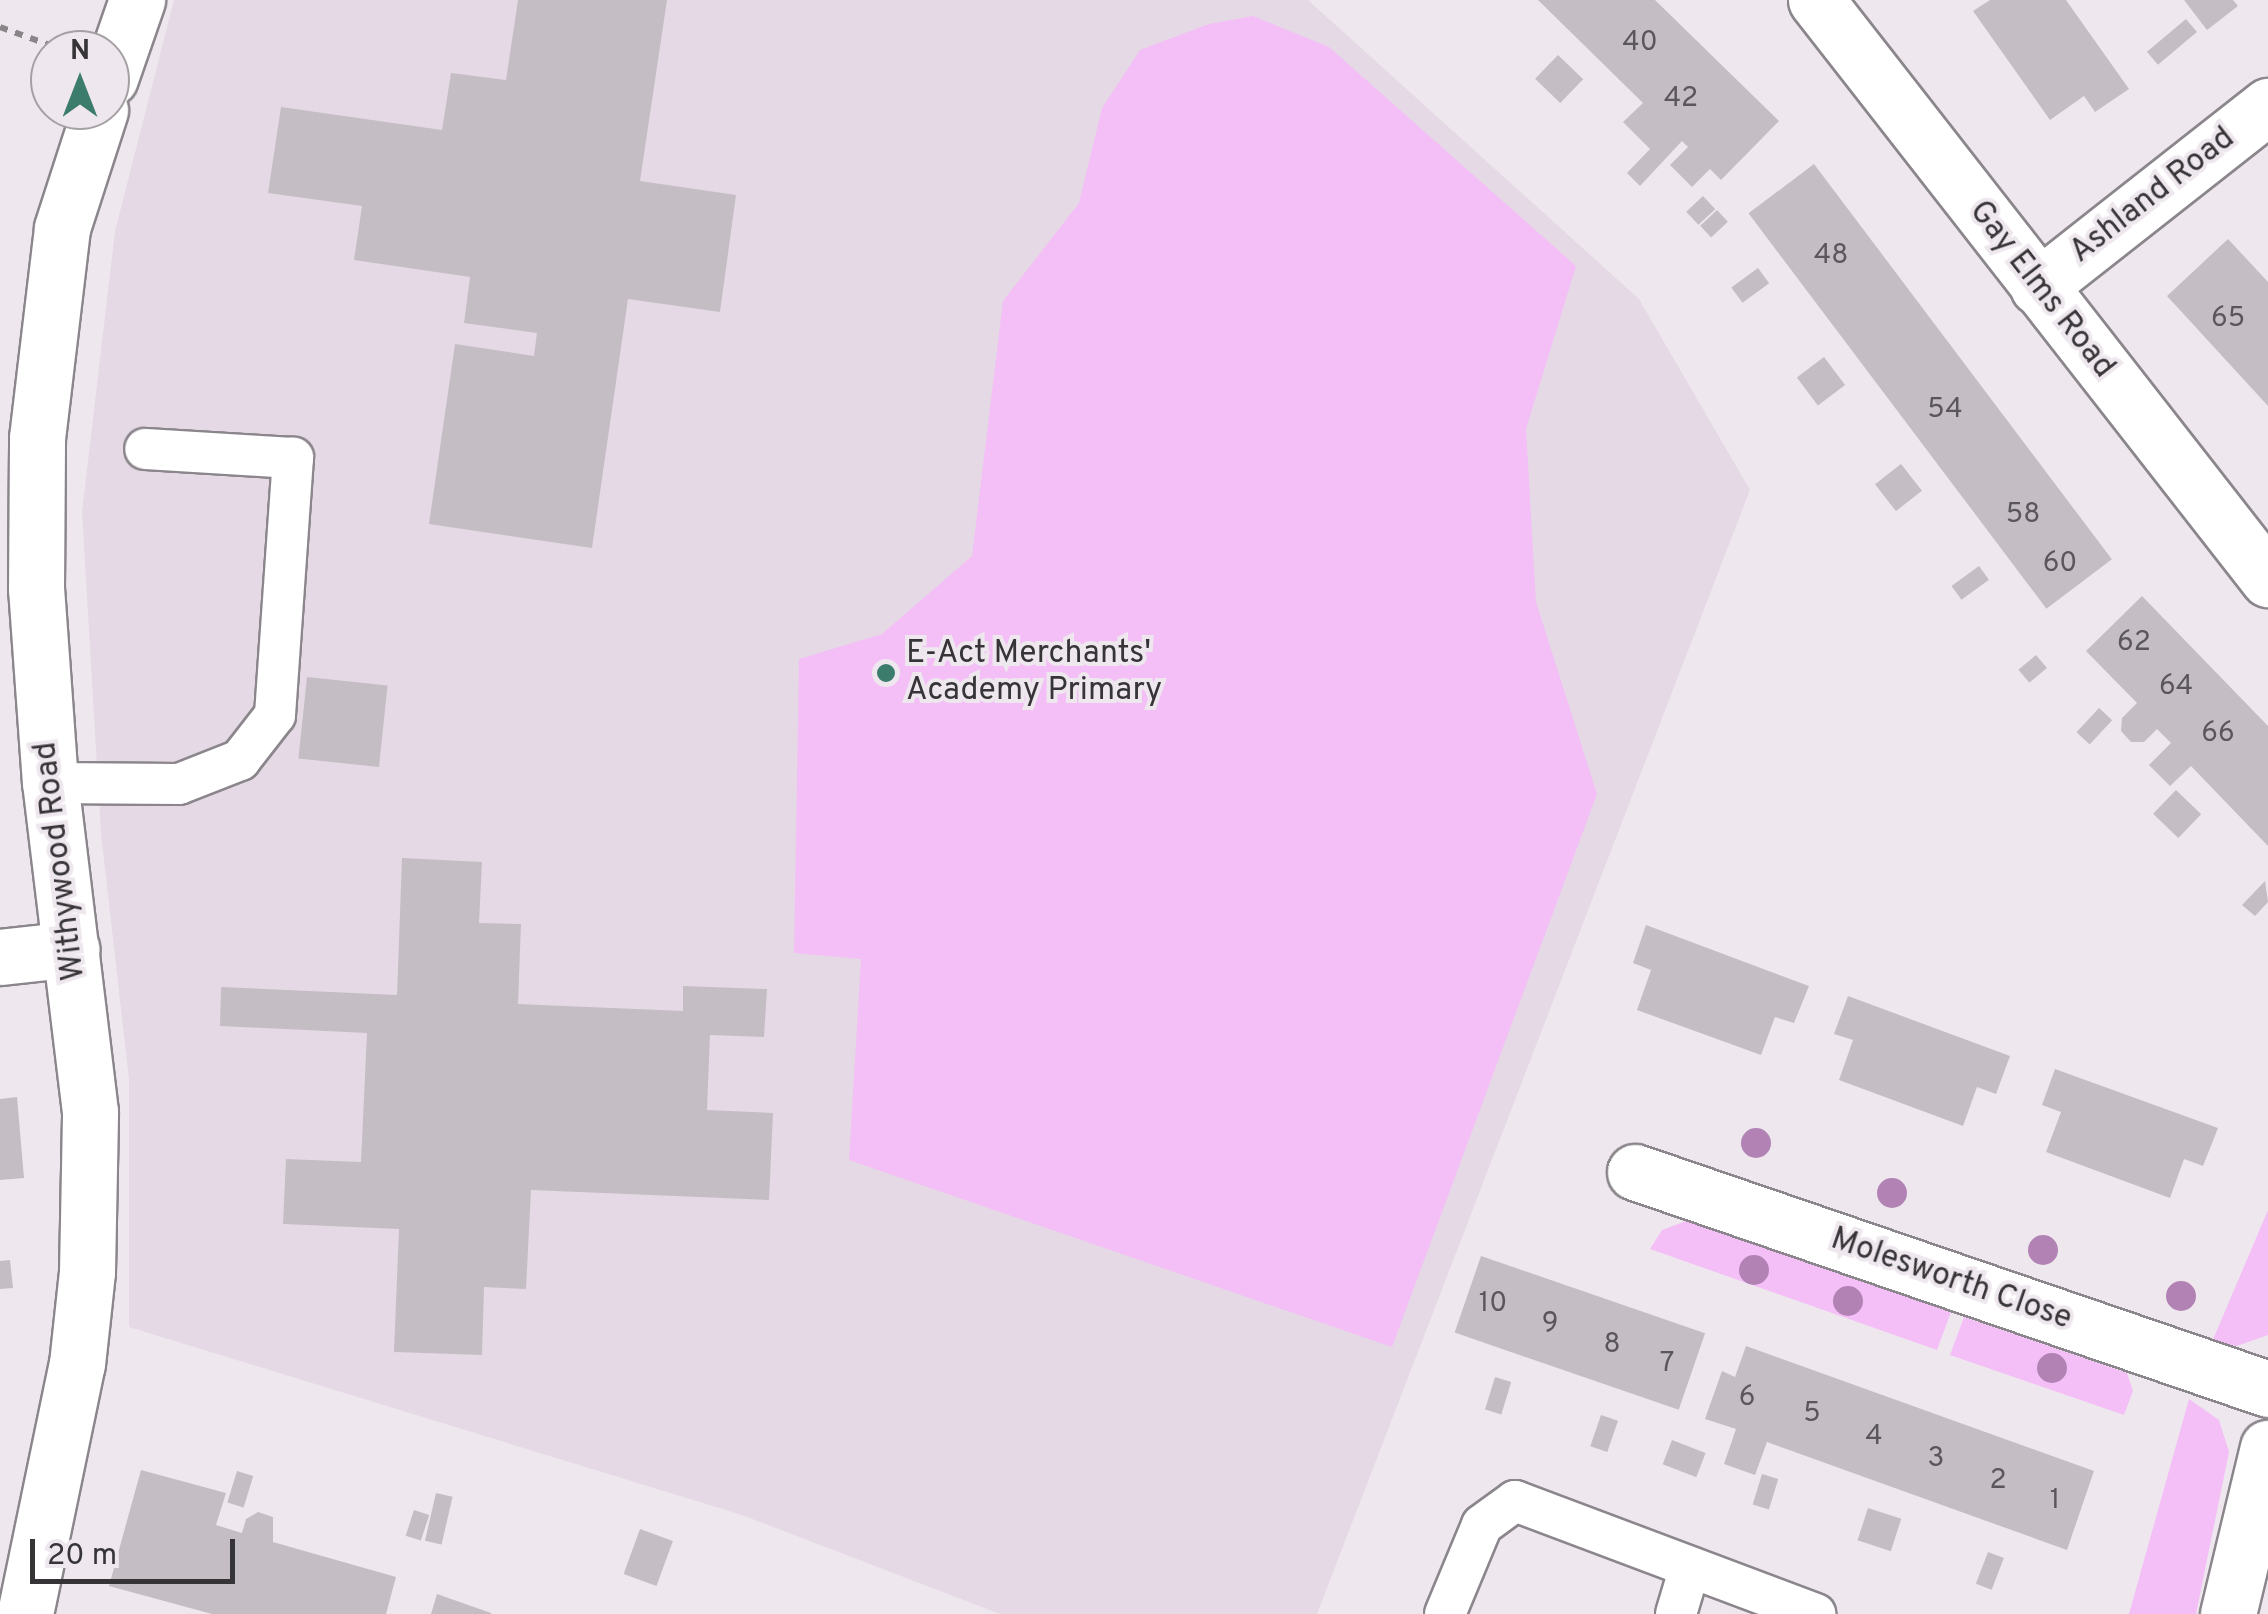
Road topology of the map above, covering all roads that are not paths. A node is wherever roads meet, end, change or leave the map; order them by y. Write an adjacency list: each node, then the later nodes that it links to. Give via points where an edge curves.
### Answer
1 (137, 0): 3 (street)
2 (1816, 0): 6 (street, Gay Elms Road)
3 (127, 30)
4 (2268, 106): 6 (street, Ashland Road)
5 (94, 130): 9 (street, Withywood Road, via 62,228 37,438 36,589)
6 (2038, 287): 8 (street, Gay Elms Road)
7 (145, 449): 9 (lane, via 293,458 275,714 240,760 178,784)
8 (2268, 579)
9 (50, 783): 10 (street, Withywood Road)
10 (72, 949): 11 (street); 16 (street, Withywood Road, via 90,1112 88,1272 78,1364)
11 (0, 957)
12 (1635, 1172): 13 (street, Molesworth Close)
13 (2268, 1388)
14 (2268, 1448): 20 (street)
15 (1690, 1567): 17 (lane, via 1515,1501 1482,1525); 18 (lane); 19 (lane)
16 (25, 1614)
17 (1445, 1614)
18 (1676, 1614)
19 (1815, 1614)
20 (2228, 1614)

